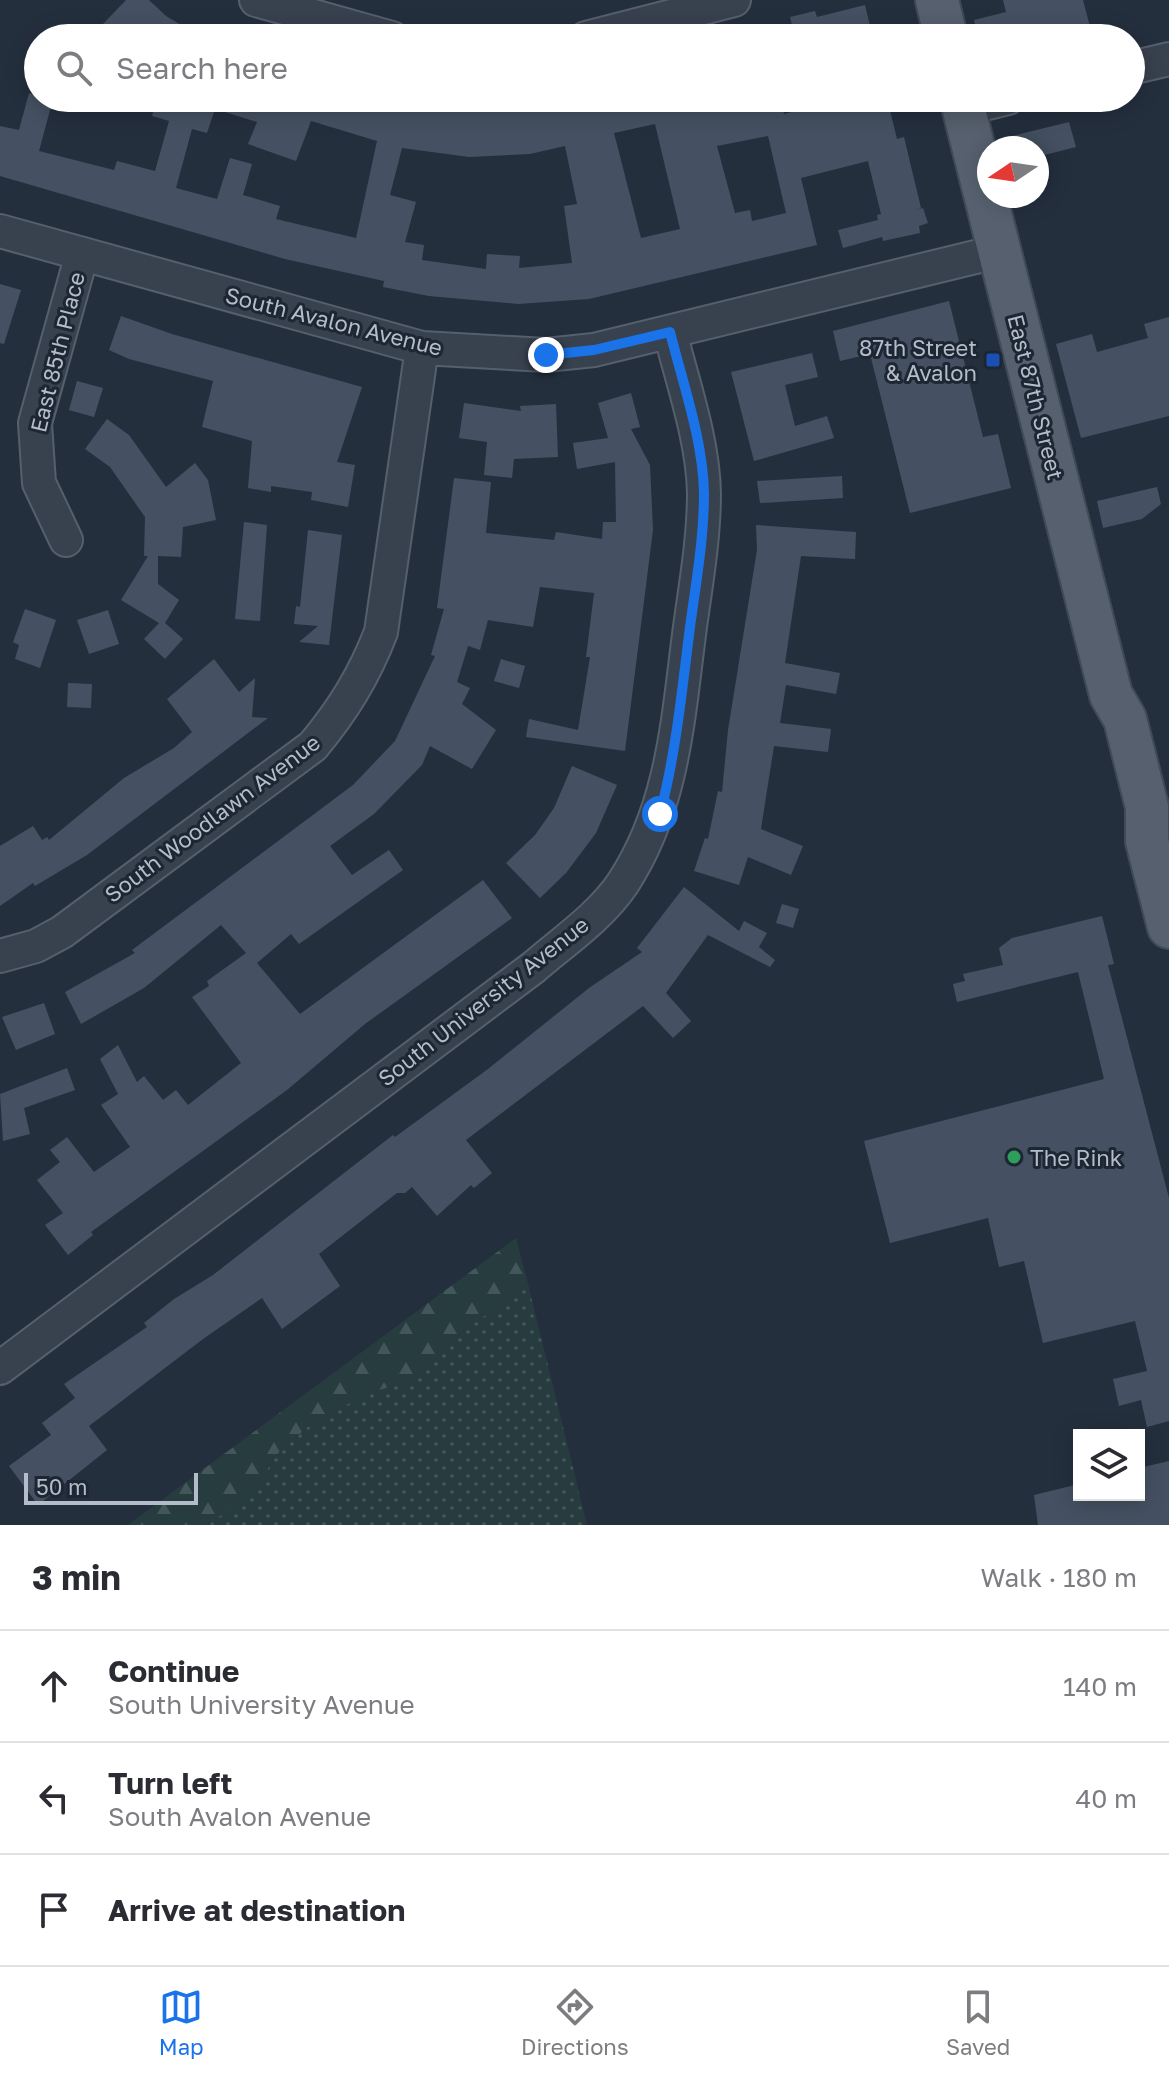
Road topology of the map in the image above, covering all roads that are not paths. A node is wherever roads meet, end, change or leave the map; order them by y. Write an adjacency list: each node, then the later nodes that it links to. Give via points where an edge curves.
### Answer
1 (256, 0): 4 (street)
2 (734, 0): 5 (street)
3 (937, 0): 6 (main road)
4 (342, 24)
5 (641, 24)
6 (943, 24)
7 (1169, 59): 8 (street)
8 (1145, 65)
9 (965, 112): 11 (main road, East 87th Street)
10 (0, 231): 12 (street, South Avalon Avenue)
11 (1000, 251): 13 (street, South Avalon Avenue); 16 (main road, East 87th Street, via 1111,695 1100,726 1118,799 1122,813 1147,841)
12 (82, 254): 14 (street, South Avalon Avenue); 15 (street, East 85th Place, via 35,423 39,483)
13 (670, 332): 14 (street, South Avalon Avenue, via 546,355); 18 (street, South University Avenue, via 700,457 701,541 671,770 660,814 621,886 534,967)
14 (422, 348): 17 (street, South Woodlawn Avenue, via 381,632 367,670 343,710 313,746 62,932)
15 (66, 540)
16 (1169, 927)
17 (0, 956)
18 (0, 1368)

